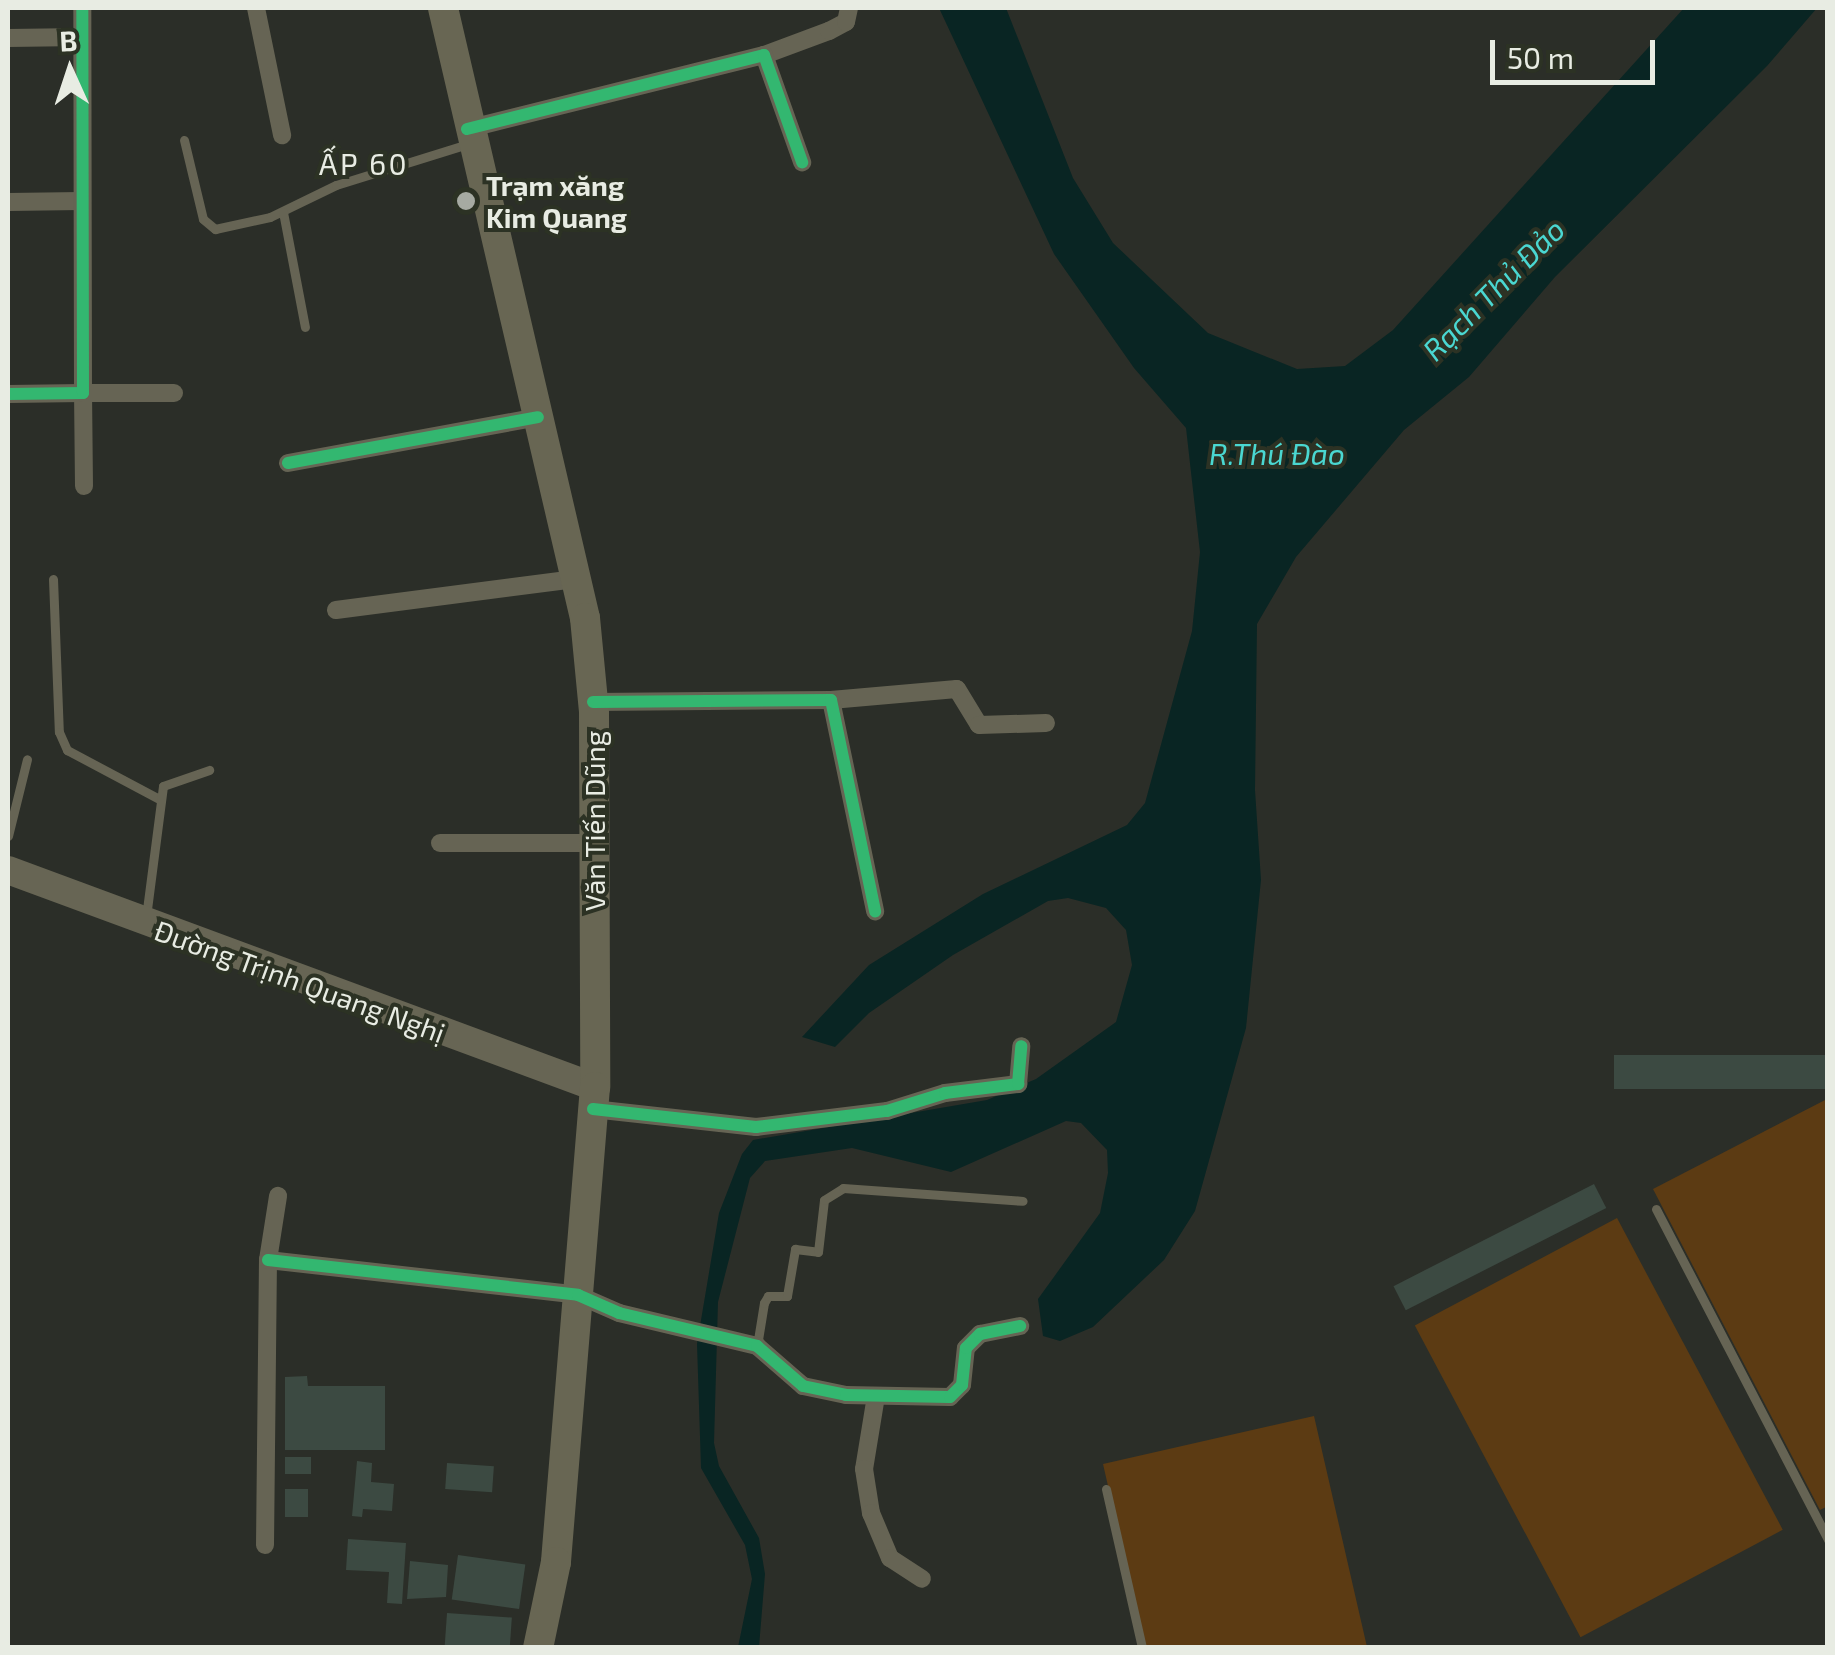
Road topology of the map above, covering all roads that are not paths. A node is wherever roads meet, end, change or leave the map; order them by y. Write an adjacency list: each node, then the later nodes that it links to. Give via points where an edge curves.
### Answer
1 (82, 8): 6 (street)
2 (256, 8): 8 (street)
3 (442, 8): 9 (highway, Văn Tiến Dũng)
4 (850, 8): 7 (street, via 846,22)
5 (8, 38): 6 (street)
6 (82, 38): 12 (street)
7 (764, 54): 9 (street); 11 (street)
8 (282, 135)
9 (469, 136): 14 (lane, via 336,184); 19 (highway, Văn Tiến Dũng)
10 (184, 140): 14 (lane, via 206,226 221,229)
11 (802, 162)
12 (81, 200): 13 (street); 16 (street)
13 (8, 202)
14 (283, 212): 15 (lane)
15 (305, 327)
16 (83, 393): 17 (street); 18 (street); 21 (street)
17 (174, 393)
18 (8, 394)
19 (538, 418): 20 (street); 22 (highway, Văn Tiến Dũng)
20 (288, 463)
21 (84, 486)
22 (576, 578): 24 (street); 26 (highway, Văn Tiến Dũng)
23 (53, 579): 30 (lane, via 60,732 67,750)
24 (336, 610)
25 (830, 700): 26 (street); 27 (street, via 957,688 979,725); 35 (street)
26 (593, 702): 33 (highway, Văn Tiến Dũng)
27 (1046, 723)
28 (27, 759): 31 (lane)
29 (208, 770): 30 (lane, via 162,786)
30 (161, 800): 36 (lane)
31 (8, 836)
32 (440, 843): 33 (street)
33 (594, 843): 38 (highway, Văn Tiến Dũng)
34 (8, 870): 36 (main road, Đường Trịnh Quang Nghị)
35 (875, 910)
36 (145, 925): 38 (main road, Đường Trịnh Quang Nghị)
37 (1021, 1046): 38 (street, via 1018,1084 945,1093 887,1111 756,1127)
38 (594, 1098): 43 (highway, Văn Tiến Dũng)
39 (278, 1196): 42 (street)
40 (1023, 1200): 45 (lane, via 843,1188 824,1200 818,1252 795,1249 787,1296 768,1296 764,1303)
41 (1656, 1209): 48 (lane)
42 (268, 1260): 43 (street); 49 (street)
43 (578, 1295): 45 (street, via 619,1313); 51 (highway, Văn Tiến Dũng, via 556,1562)
44 (1020, 1326): 46 (street, via 980,1334 966,1348 962,1385 950,1397)
45 (757, 1346): 46 (street, via 802,1386)
46 (876, 1396): 50 (street, via 864,1468 871,1513 890,1558)
47 (1106, 1489): 52 (lane)
48 (1828, 1540)
49 (265, 1545)
50 (922, 1579)
51 (538, 1648)
52 (1142, 1648)

